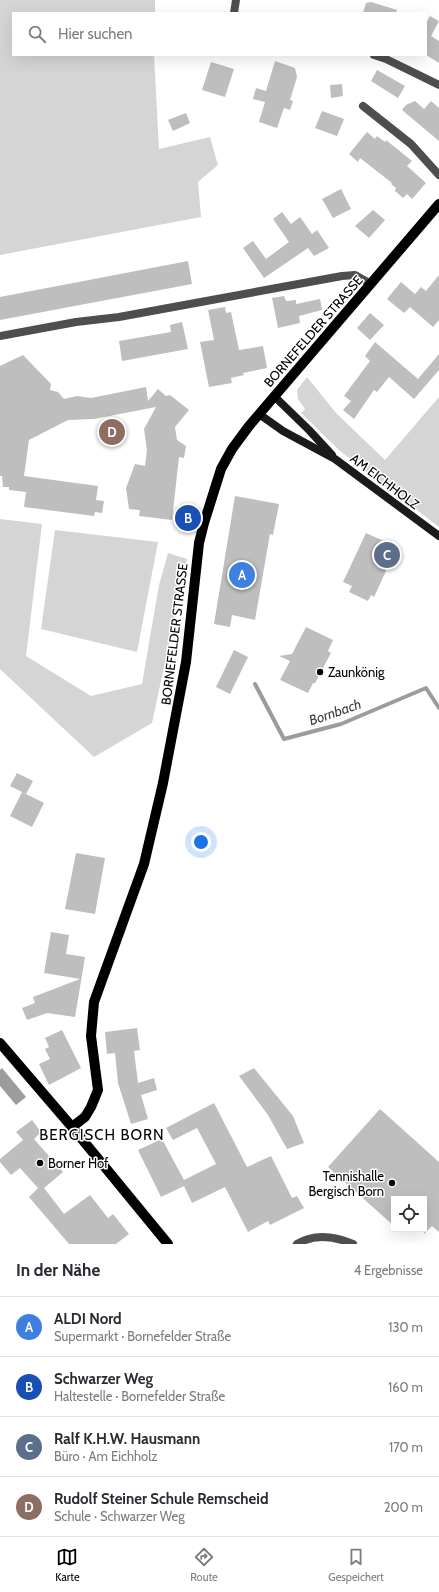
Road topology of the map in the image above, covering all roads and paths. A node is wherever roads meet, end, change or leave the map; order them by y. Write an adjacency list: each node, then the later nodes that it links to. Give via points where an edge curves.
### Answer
1 (236, 0): 2 (street)
2 (234, 12)
3 (377, 56): 4 (street)
4 (439, 85)
5 (363, 106): 6 (street, via 412,144)
6 (439, 175)
7 (439, 204): 8 (main road, BORNEFELDER STRASSE)
8 (371, 284): 9 (street, via 355,275 342,276); 10 (main road, BORNEFELDER STRASSE)
9 (0, 336)
10 (274, 396): 11 (main road, BORNEFELDER STRASSE); 12 (main road, AM EICHHOLZ)
11 (259, 414): 12 (main road, AM EICHHOLZ, via 283,431); 15 (main road, BORNEFELDER STRASSE, via 237,442 221,469 204,523 199,543 186,662 163,784 144,864 94,1002 91,1036 98,1090 85,1117)
12 (335, 459): 13 (main road, AM EICHHOLZ)
13 (439, 536)
14 (0, 1043): 15 (main road)
15 (72, 1127): 16 (main road)
16 (168, 1244)
17 (297, 1244): 18 (street, via 311,1238 330,1236)
18 (353, 1244)

